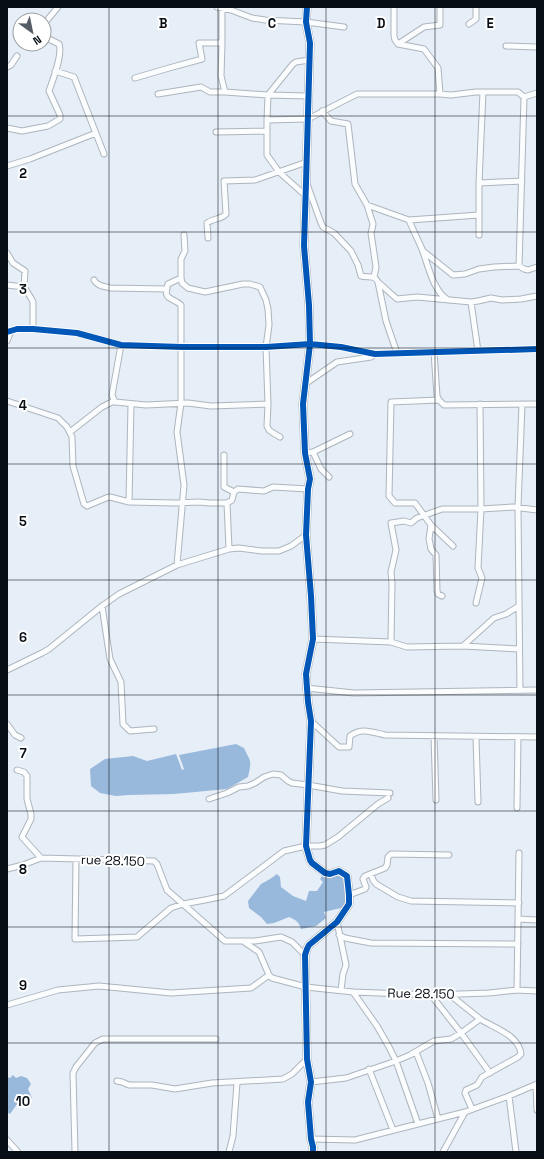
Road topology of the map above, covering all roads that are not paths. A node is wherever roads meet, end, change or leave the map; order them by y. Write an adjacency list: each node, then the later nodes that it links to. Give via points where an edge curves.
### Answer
1 (307, 7): 6 (street)
2 (394, 7): 11 (street, via 394,36)
3 (440, 7): 11 (street, via 440,25 424,27)
4 (476, 7): 7 (street, via 476,19)
5 (219, 8): 6 (street, via 252,18); 10 (street)
6 (306, 22): 8 (street); 15 (street, via 310,43)
7 (469, 24)
8 (344, 27)
9 (52, 40): 17 (street, via 59,44 60,48)
10 (222, 43): 18 (street, via 199,43 202,59); 19 (street, via 221,76)
11 (398, 44): 24 (street, via 424,49 438,68)
12 (506, 46): 13 (street)
13 (537, 47)
14 (17, 56): 16 (street)
15 (309, 60): 23 (street, via 293,64); 25 (street)
16 (7, 67)
17 (55, 71): 30 (street, via 49,91 60,115 59,120 48,126 22,131); 33 (street, via 74,78)
18 (135, 78)
19 (225, 92): 22 (street, via 210,92 201,87); 23 (street)
20 (483, 92): 24 (street); 26 (street, via 518,92); 40 (street)
21 (537, 93): 26 (street)
22 (158, 94)
23 (268, 94): 25 (street); 29 (street)
24 (440, 94): 27 (street, via 357,94)
25 (308, 96): 28 (street)
26 (524, 97): 38 (street)
27 (322, 111): 28 (street); 42 (street, via 334,123 348,124 355,184)
28 (308, 119): 29 (street); 35 (street)
29 (267, 120): 31 (street)
30 (7, 128)
31 (267, 131): 32 (street); 37 (street, via 267,155)
32 (216, 132)
33 (96, 133): 34 (street); 36 (street)
34 (104, 154)
35 (307, 162): 37 (street); 39 (street)
36 (7, 166)
37 (279, 172): 41 (street); 47 (street, via 255,180 224,181 226,214 207,223)
38 (522, 181): 40 (street); 50 (street)
39 (306, 183): 41 (street); 52 (street, via 320,223 351,251 361,276)
40 (479, 183): 43 (street)
41 (306, 196): 65 (street, via 304,246)
42 (367, 205): 44 (street); 52 (street, via 373,224 370,233 376,267)
43 (479, 215): 44 (street); 46 (street)
44 (409, 220): 48 (street)
45 (184, 235): 53 (street, via 185,251 181,258)
46 (479, 236)
47 (208, 238)
48 (422, 251): 50 (street, via 453,275 494,267); 60 (street, via 436,287)
49 (7, 252): 57 (street, via 13,263 25,271)
50 (519, 266): 51 (street, via 528,270)
51 (537, 267)
52 (374, 277): 55 (street)
53 (181, 278): 58 (street, via 168,284); 68 (street, via 182,283 188,288 201,291 243,284 260,287 268,309)
54 (94, 280): 58 (street, via 101,286 110,288)
55 (378, 282): 60 (street, via 397,299 417,297); 73 (street, via 386,321)
56 (7, 285): 57 (street)
57 (24, 286): 62 (street, via 32,302)
58 (166, 289): 67 (street, via 169,299 182,305)
59 (537, 296): 61 (street, via 502,300 491,298)
60 (450, 301): 61 (street)
61 (472, 302): 70 (street)
62 (33, 329): 63 (street); 66 (street, via 77,333)
63 (9, 332): 64 (street)
64 (7, 341)
65 (310, 344): 68 (street); 72 (street); 74 (street)
66 (121, 345): 67 (street); 77 (street, via 112,395)
67 (182, 347): 68 (street); 78 (street)
68 (266, 347): 80 (street)
69 (537, 349): 70 (street)
70 (478, 351): 71 (street)
71 (434, 352): 73 (street); 75 (street)
72 (375, 354): 73 (street); 74 (street, via 371,357 337,362)
73 (397, 354)
74 (305, 384): 88 (street)
75 (439, 400): 81 (street, via 444,404); 99 (street, via 391,402 389,496 395,503 415,503)
76 (7, 401): 84 (street, via 58,418)
77 (114, 401): 79 (street); 84 (street, via 102,407)
78 (180, 403): 79 (street); 80 (street, via 211,406); 94 (street, via 177,432 184,485)
79 (131, 404): 93 (street)
80 (268, 404): 86 (street, via 267,426)
81 (480, 404): 82 (street); 97 (street)
82 (522, 404): 83 (street); 96 (street)
83 (537, 404)
84 (70, 432): 93 (street, via 73,466 84,504 87,506 110,497)
85 (350, 434): 87 (street)
86 (280, 437)
87 (313, 452): 88 (street); 90 (street, via 321,469)
88 (305, 453): 91 (street, via 310,479)
89 (224, 455): 92 (street, via 224,487)
90 (330, 477)
91 (308, 489): 92 (street, via 273,486 264,491 238,489); 101 (street)
92 (234, 492): 95 (street, via 232,500)
93 (129, 502): 94 (street)
94 (182, 502): 95 (street); 104 (street)
95 (227, 503): 103 (street)
96 (518, 507): 97 (street); 98 (street); 108 (street)
97 (481, 509): 99 (street, via 442,509); 106 (street, via 478,568 482,578)
98 (537, 510)
99 (424, 515): 100 (street); 110 (street, via 411,523 391,523 396,550 391,572)
100 (431, 525): 102 (street); 105 (street, via 428,539 436,556 437,591)
101 (306, 534): 103 (street, via 291,546 279,551); 109 (street)
102 (453, 546)
103 (229, 549): 104 (street)
104 (177, 566): 107 (street, via 132,587)
105 (442, 596)
106 (476, 603)
107 (102, 606): 113 (street, via 49,649); 119 (street, via 110,659 121,682 123,724 130,731)
108 (519, 606): 111 (street, via 494,618); 112 (street)
109 (313, 639): 110 (street); 114 (street)
110 (391, 642): 111 (street, via 407,647)
111 (463, 646): 112 (street)
112 (519, 649): 116 (street)
113 (7, 670)
114 (306, 688): 116 (street, via 354,693); 117 (street)
115 (537, 690): 116 (street)
116 (520, 691)
117 (311, 721): 120 (street, via 339,747 349,747 350,736 358,731 385,735); 126 (street)
118 (7, 724): 124 (street, via 15,735)
119 (154, 729)
120 (434, 736): 121 (street); 128 (street)
121 (476, 737): 122 (street); 129 (street)
122 (518, 737): 123 (street); 130 (street)
123 (537, 737)
124 (21, 738)
125 (17, 770): 134 (street, via 26,774 27,799 31,814 22,837)
126 (308, 784): 127 (street, via 292,783 281,775 273,774 248,786 239,786 228,793); 131 (street); 131 (street, via 389,796 325,845)
127 (209, 799)
128 (436, 800)
129 (478, 802)
130 (517, 808)
131 (306, 846): 138 (street, via 310,860 325,873 339,871 347,876); 140 (street, via 284,851 224,896)
132 (519, 853): 139 (street)
133 (449, 855): 137 (street, via 391,854 385,868)
134 (41, 858): 135 (street, rue 28.150); 136 (street)
135 (76, 859): 140 (street, rue 28.150, via 154,861 167,890); 140 (street, via 75,939 137,937 171,908)
136 (7, 868)
137 (371, 874): 138 (street, via 363,879 365,889); 139 (street, via 376,884 398,897 411,901)
138 (349, 895): 143 (street, via 348,904)
139 (519, 903): 141 (street)
140 (183, 904): 145 (street, rue 28.150, via 225,941)
141 (518, 919): 142 (street); 146 (street)
142 (537, 920)
143 (337, 922): 144 (street); 147 (street, via 309,945)
144 (339, 935): 146 (street, via 372,944); 150 (street, via 346,965)
145 (242, 941): 147 (street, rue 28.150, via 281,937 292,942); 148 (street, rue 28.150, via 259,952)
146 (518, 944): 151 (street)
147 (305, 955): 149 (street)
148 (269, 975): 149 (street); 156 (street, via 251,988 171,993 99,986 58,990)
149 (306, 987): 150 (street, Rue 28.150); 161 (street)
150 (341, 990): 152 (street, Rue 28.150)
151 (518, 990): 153 (street, Rue 28.150); 154 (street, Rue 28.150)
152 (353, 992): 155 (street, Rue 28.150); 162 (street, via 377,1026)
153 (537, 992)
154 (449, 994): 155 (street, Rue 28.150); 157 (street)
155 (431, 995): 158 (street)
156 (7, 1006)
157 (480, 1020): 158 (street); 164 (street, via 509,1035 520,1048 521,1054 518,1057)
158 (461, 1033): 160 (street, via 449,1040 434,1041); 164 (street)
159 (216, 1039): 179 (street, via 103,1039 95,1044 73,1073)
160 (416, 1052): 162 (street); 173 (street)
161 (308, 1059): 166 (street); 167 (street, via 283,1079)
162 (396, 1061): 163 (street); 174 (street)
163 (369, 1069): 166 (street, via 346,1078); 175 (street)
164 (490, 1073): 170 (street, via 482,1077 477,1085 465,1091)
165 (117, 1081): 167 (street, via 128,1085 158,1085 175,1090)
166 (311, 1082): 176 (street, via 308,1102)
167 (237, 1083): 180 (street, via 233,1136)
168 (536, 1084): 169 (street); 171 (street)
169 (509, 1096): 170 (street); 183 (street)
170 (472, 1109): 172 (street)
171 (537, 1110)
172 (465, 1112): 173 (street); 182 (street)
173 (438, 1119): 174 (street)
174 (418, 1124): 175 (street)
175 (393, 1130): 176 (street, via 355,1140)
176 (310, 1139): 181 (street)
177 (7, 1140): 178 (street)
178 (18, 1152)
179 (75, 1152)
180 (229, 1152)
181 (313, 1152)
182 (443, 1152)
183 (516, 1152)

